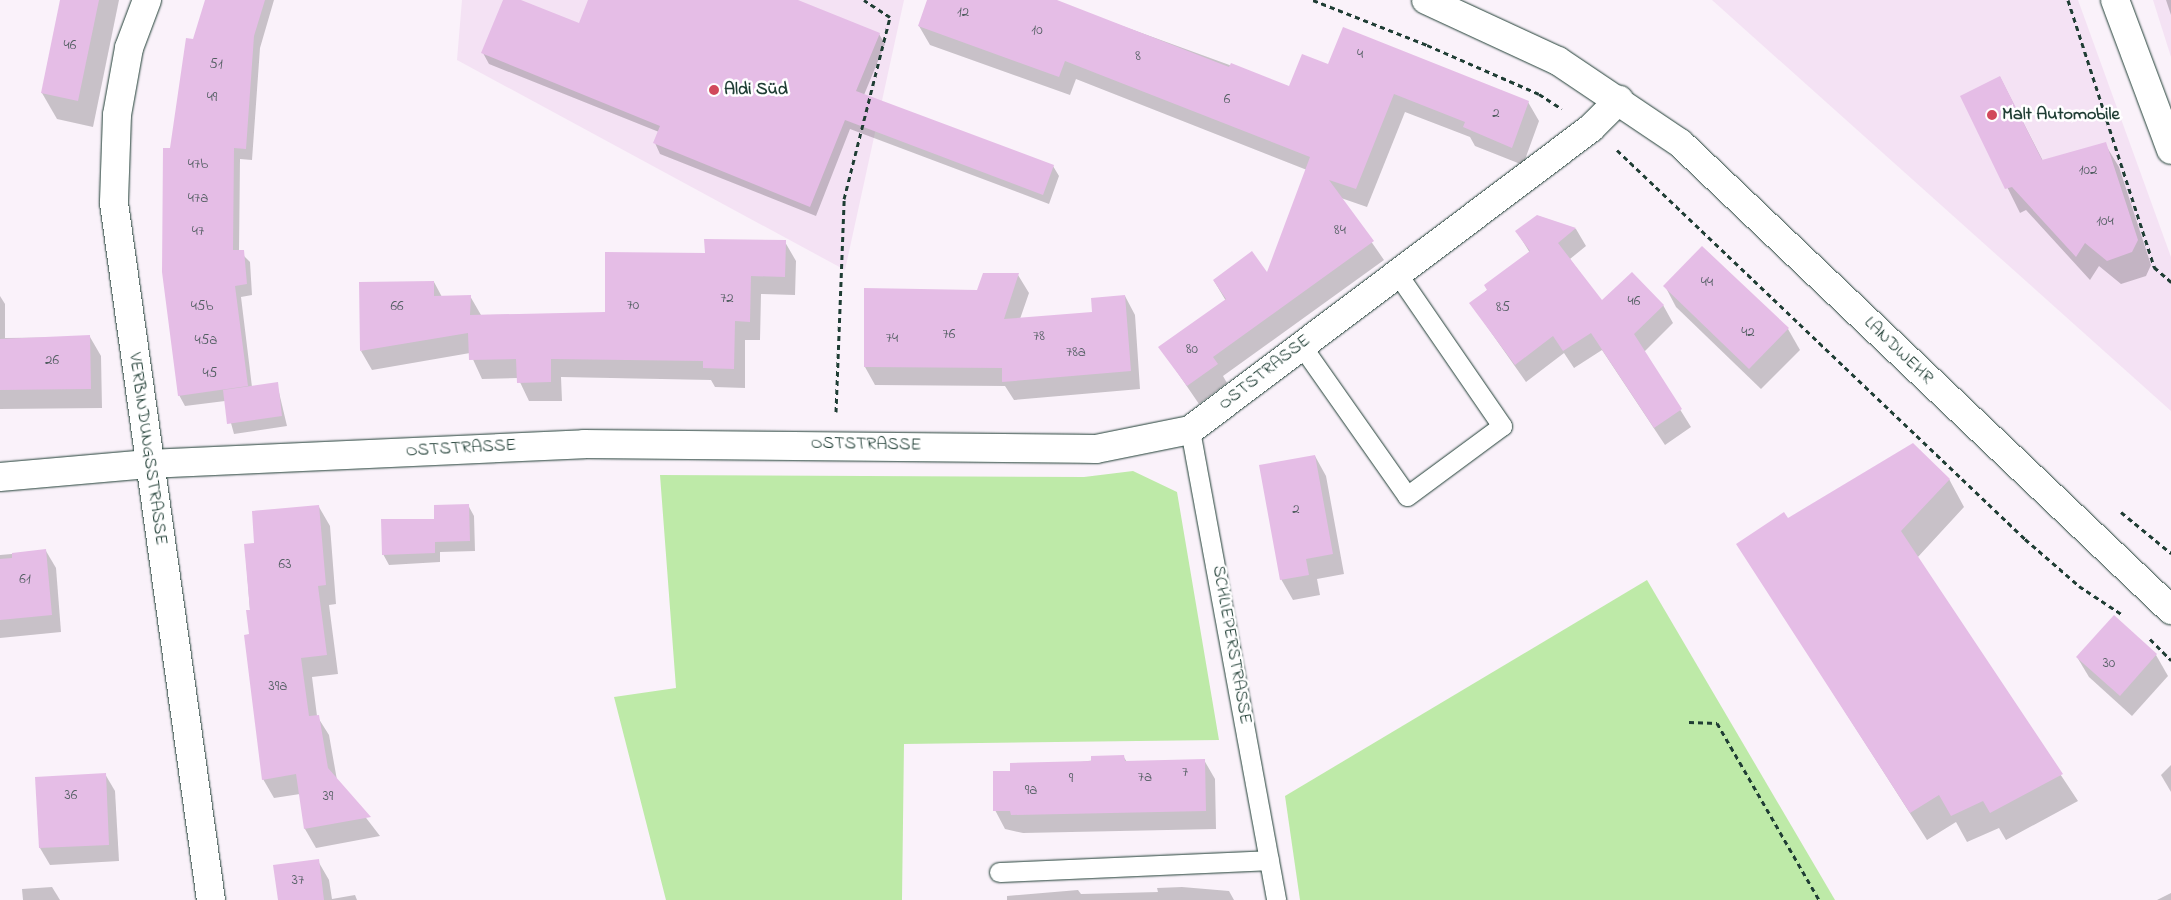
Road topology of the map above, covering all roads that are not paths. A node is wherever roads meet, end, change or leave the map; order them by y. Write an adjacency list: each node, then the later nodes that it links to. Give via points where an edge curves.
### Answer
1 (147, 0): 9 (street, VERBINDUNGSSTRASSE, via 129,48 117,115 114,203)
2 (1426, 0): 4 (street, LANDWEHR, via 1558,61)
3 (2115, 0): 5 (street)
4 (1619, 100): 6 (street, OSTSTRASSE, via 1591,128); 11 (street, LANDWEHR, via 1680,143)
5 (2171, 150)
6 (1396, 272): 7 (street, OSTSTRASSE); 7 (lane, via 1502,426 1407,496)
7 (1301, 345): 8 (street, OSTSTRASSE)
8 (1190, 430): 9 (street, OSTSTRASSE, via 1096,448 584,444); 12 (lane, SCHLIEPERSTRASSE)
9 (148, 464): 10 (street, OSTSTRASSE); 14 (street, VERBINDUNGSSTRASSE)
10 (0, 477)
11 (2171, 610)
12 (1269, 860): 13 (lane); 15 (lane, SCHLIEPERSTRASSE)
13 (998, 872)
14 (211, 900)
15 (1276, 900)

